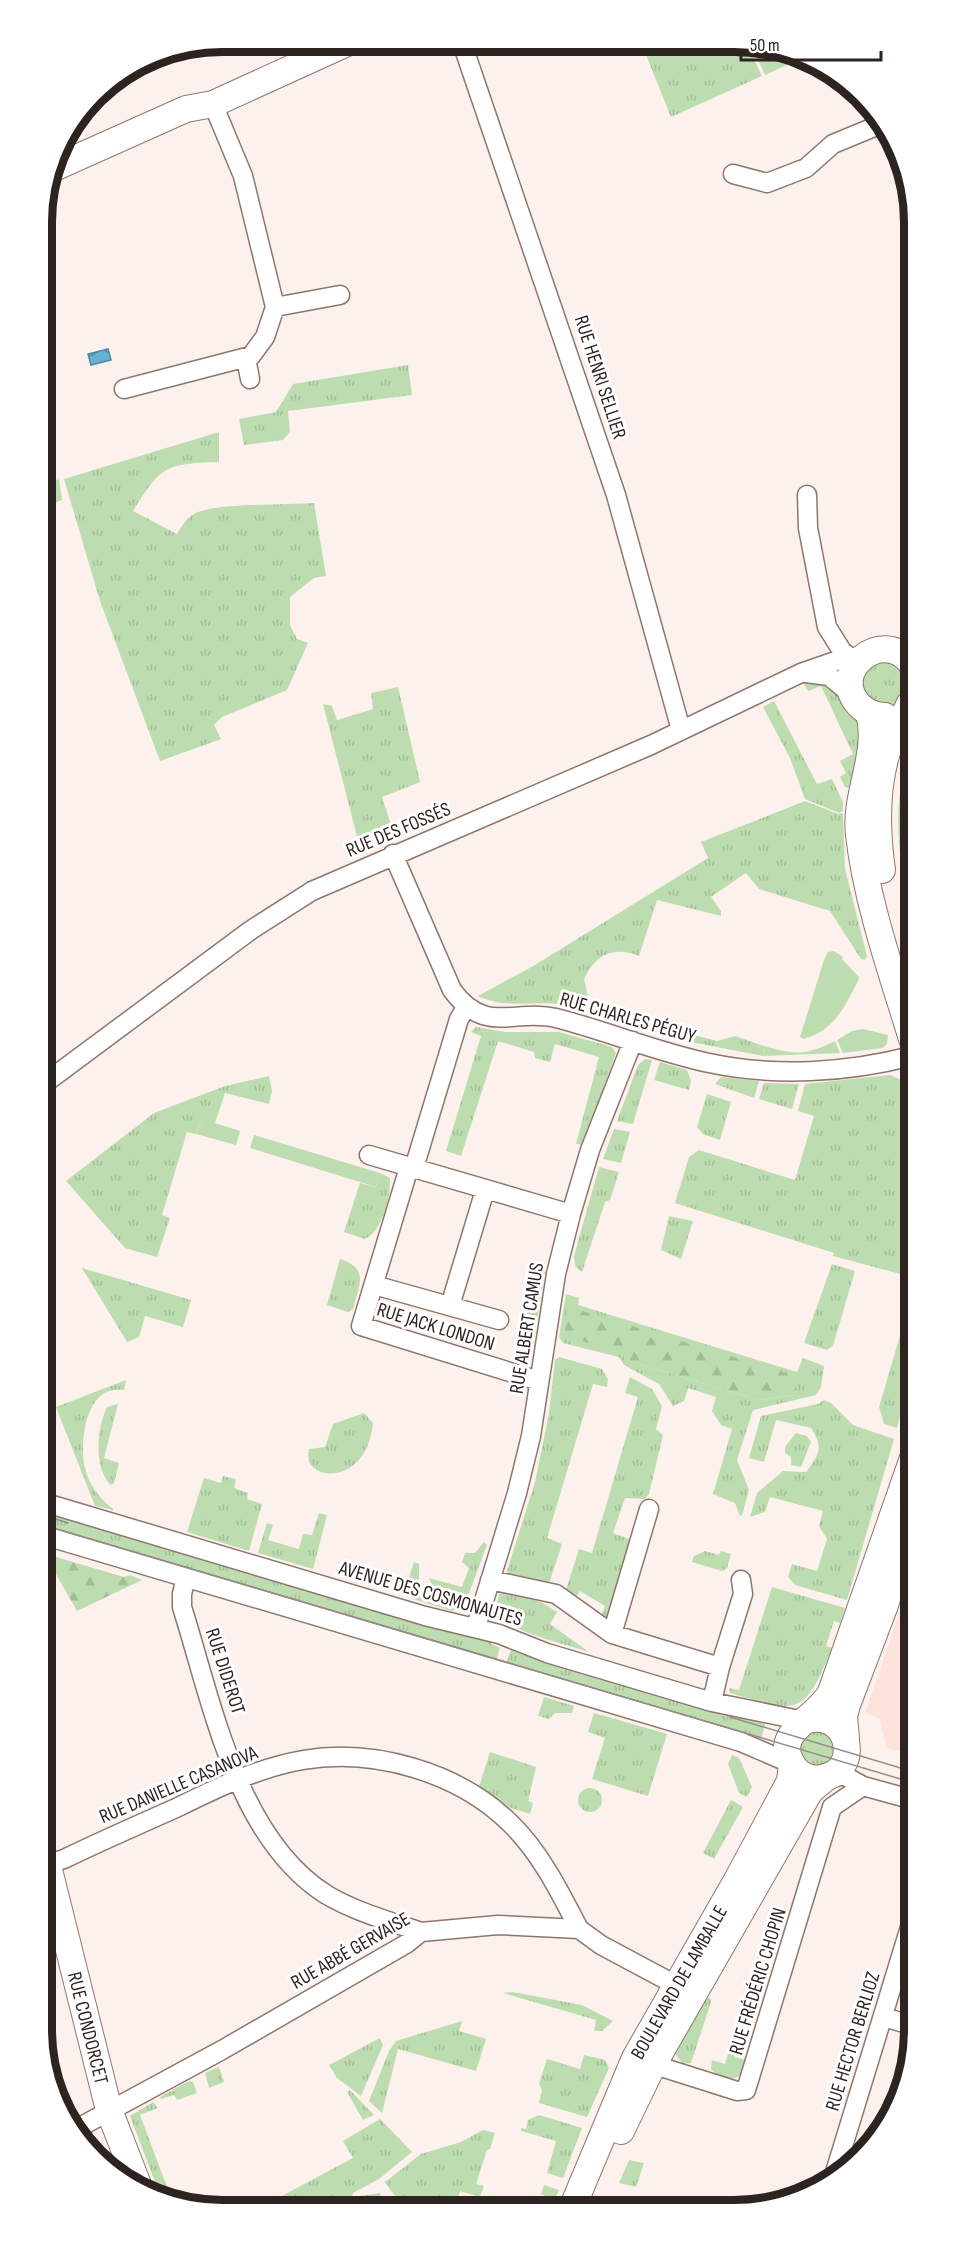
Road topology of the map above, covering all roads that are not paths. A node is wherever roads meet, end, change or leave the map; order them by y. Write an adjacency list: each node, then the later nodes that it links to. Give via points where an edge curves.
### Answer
1 (325, 53): 3 (street)
2 (465, 53): 21 (street, RUE HENRI SELLIER, via 616,495)
3 (213, 104): 5 (street, via 186,109); 8 (street, via 243,176)
4 (874, 127): 6 (street, via 833,144 807,168 767,183)
5 (65, 157)
6 (733, 174)
7 (340, 295): 8 (street)
8 (275, 308): 9 (street, via 265,337)
9 (246, 358): 10 (street); 11 (street)
10 (250, 379)
11 (124, 389)
12 (807, 495): 16 (street, via 808,528 827,627)
13 (904, 645): 14 (street)
14 (884, 648): 15 (street); 16 (street)
15 (904, 657)
16 (852, 660): 17 (street, RUE DES FOSSÉS); 18 (street, via 849,684)
17 (801, 673): 18 (street, via 829,676); 21 (street, RUE DES FOSSÉS)
18 (861, 704): 19 (street, via 890,716); 25 (street, via 873,737 859,834 886,956)
19 (904, 708)
20 (904, 716): 23 (street, via 890,743 878,805 877,834 884,883)
21 (681, 730): 22 (street, RUE DES FOSSÉS)
22 (393, 854): 24 (street, RUE CHARLES PÉGUY, via 446,978); 28 (street, RUE DES FOSSÉS, via 303,896 251,930)
23 (904, 954)
24 (467, 1006): 26 (street, RUE CHARLES PÉGUY, via 498,1019 553,1018); 30 (street, RUE JACK LONDON, via 459,1019)
25 (904, 1013)
26 (633, 1041): 27 (street, RUE CHARLES PÉGUY, via 707,1062 769,1071 833,1069); 32 (street, RUE ALBERT CAMUS, via 590,1150)
27 (904, 1057)
28 (53, 1077)
29 (369, 1155): 30 (street)
30 (414, 1168): 31 (street); 33 (street, RUE JACK LONDON, via 407,1174)
31 (485, 1190): 32 (street); 34 (street, RUE JACK LONDON)
32 (571, 1214): 36 (street, RUE ALBERT CAMUS, via 556,1274)
33 (374, 1285): 34 (street, RUE JACK LONDON); 36 (street, RUE JACK LONDON, via 361,1326)
34 (450, 1306): 35 (street, RUE JACK LONDON)
35 (499, 1320)
36 (539, 1382): 42 (street, RUE ALBERT CAMUS, via 520,1482)
37 (53, 1505): 44 (street, AVENUE DES COSMONAUTES)
38 (650, 1509): 45 (street)
39 (902, 1537): 48 (street, via 824,1706); 49 (street, via 885,1605 847,1705)
40 (53, 1538): 41 (street)
41 (186, 1577): 50 (street, via 741,1742); 52 (street, RUE DIDEROT, via 182,1607)
42 (490, 1580): 44 (street, RUE ALBERT CAMUS); 45 (street, AVENUE DES COSMONAUTES, via 556,1594)
43 (741, 1580): 46 (street, via 742,1594)
44 (476, 1628): 47 (street, AVENUE DES COSMONAUTES)
45 (612, 1634): 46 (street, AVENUE DES COSMONAUTES)
46 (720, 1667): 47 (street)
47 (711, 1702): 48 (street, AVENUE DES COSMONAUTES)
48 (804, 1722): 49 (street, via 830,1721); 50 (street, via 794,1730 788,1744)
49 (846, 1739): 51 (street, via 845,1762)
50 (792, 1764): 51 (street, via 806,1776); 60 (street, BOULEVARD DE LAMBALLE, via 790,1781)
51 (828, 1776): 53 (street, via 845,1776); 60 (street, BOULEVARD DE LAMBALLE, via 810,1791 738,1921)
52 (238, 1778): 55 (street, RUE DANIELLE CASANOVA); 57 (street, RUE DANIELLE CASANOVA, via 305,1760 336,1758 380,1761 444,1779 510,1822 551,1876); 58 (street, RUE DIDEROT, via 251,1811 268,1837 309,1881 341,1903)
53 (863, 1786): 54 (street); 63 (street, RUE FRÉDÉRIC CHOPIN, via 832,1807 746,2090 737,2091)
54 (904, 1797)
55 (53, 1862)
56 (53, 1883): 64 (street, RUE CONDORCET)
57 (579, 1929): 58 (street, RUE ABBÉ GERVAISE, via 498,1925); 60 (street, RUE ABBÉ GERVAISE)
58 (421, 1932): 64 (street, RUE ABBÉ GERVAISE, via 242,2038)
59 (904, 1947): 61 (street, RUE HECTOR BERLIOZ)
60 (685, 1989): 63 (street, BOULEVARD DE LAMBALLE)
61 (883, 2017): 62 (street); 66 (street, RUE HECTOR BERLIOZ)
62 (904, 2023)
63 (644, 2062): 68 (street, BOULEVARD DE LAMBALLE); 69 (street, BOULEVARD DE LAMBALLE, via 625,2122)
64 (109, 2110): 65 (street, RUE ABBÉ GERVAISE); 67 (street, RUE CONDORCET)
65 (82, 2126)
66 (837, 2165)
67 (134, 2176)
68 (576, 2200)
69 (592, 2200)

